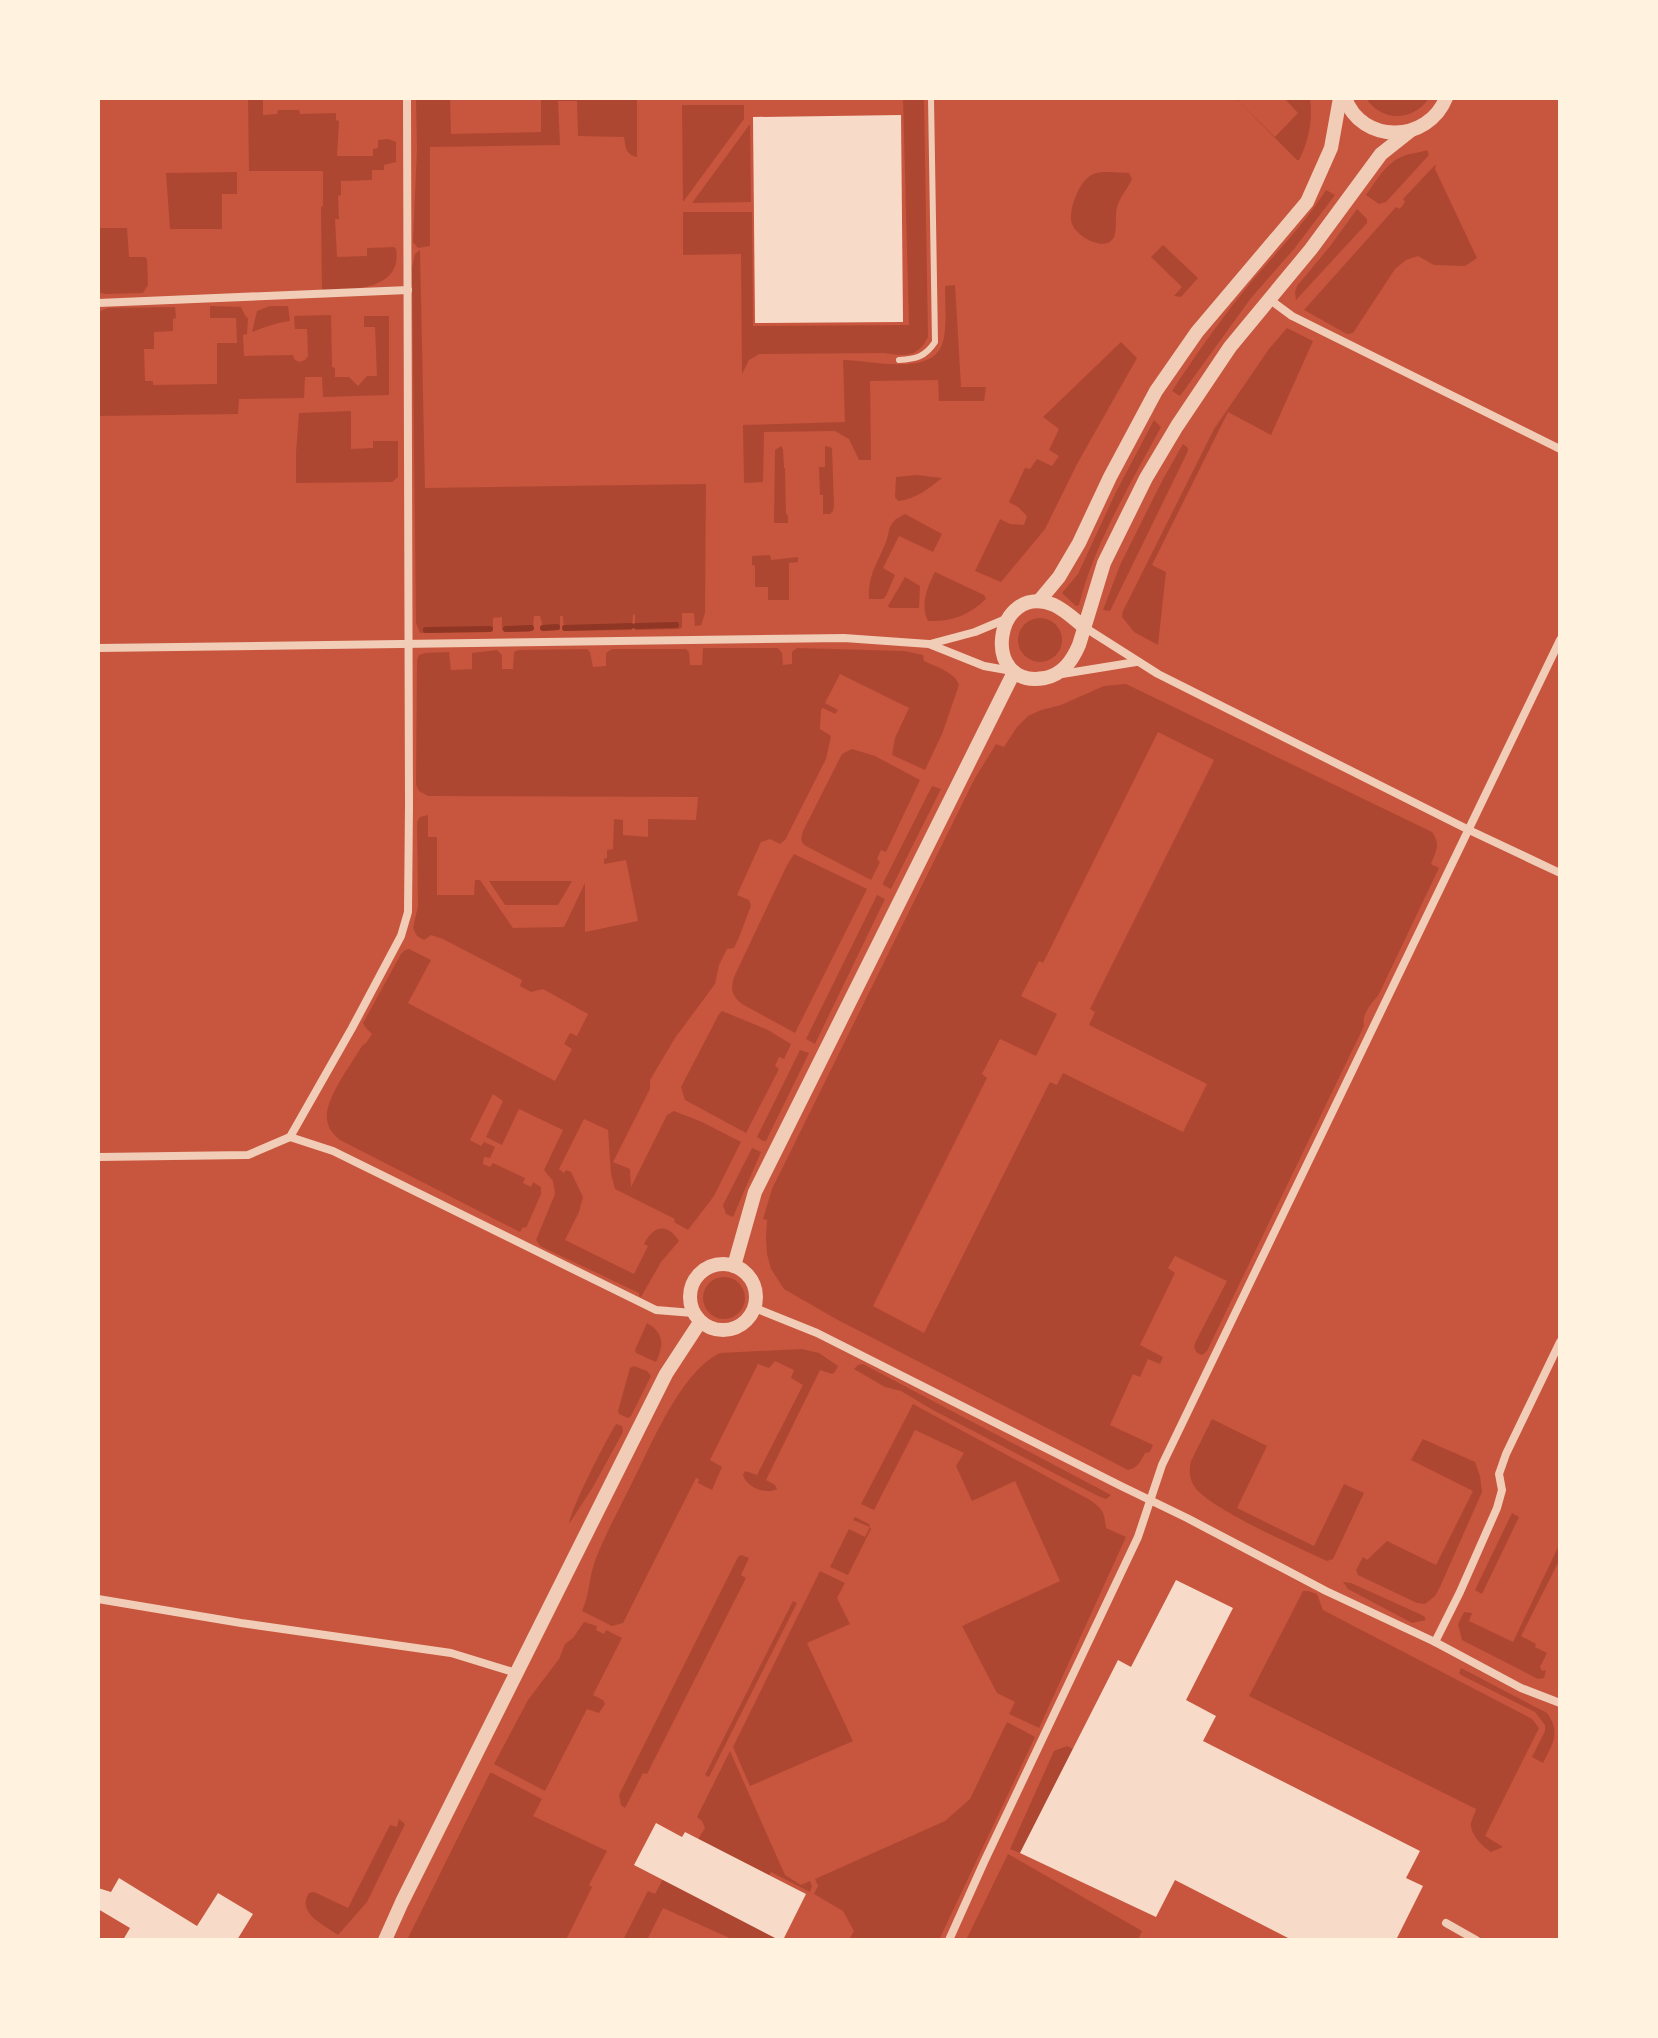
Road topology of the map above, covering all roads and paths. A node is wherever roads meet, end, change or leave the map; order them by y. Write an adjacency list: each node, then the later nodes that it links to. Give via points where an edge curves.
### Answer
1 (407, 98): 8 (street)
2 (931, 98): 11 (lane, via 935,342 925,355)
3 (1343, 98): 7 (street, via 1367,125 1387,132); 13 (street, via 1331,148 1307,202 1197,332 1156,391 1079,543)
4 (1446, 98): 6 (street)
5 (1454, 98): 6 (street)
6 (1437, 114): 7 (street)
7 (1410, 131): 9 (street, via 1381,154)
8 (408, 290): 10 (street); 17 (street)
9 (1269, 299): 12 (street, via 1292,316); 15 (street, via 1230,347 1146,478 1104,563)
10 (98, 303)
11 (899, 360)
12 (1560, 449)
13 (1039, 601): 14 (street); 15 (street, via 1063,610)
14 (1006, 619): 18 (street); 21 (street, via 1002,651)
15 (1084, 627): 20 (street); 22 (street, via 1074,658)
16 (1560, 640): 23 (street)
17 (408, 643): 18 (street, via 844,638); 19 (street); 25 (street, via 406,923)
18 (929, 644): 21 (street)
19 (98, 648)
20 (1136, 662): 22 (street); 23 (street)
21 (1014, 672): 22 (street, via 1027,678); 27 (street, via 755,1192)
22 (1055, 675)
23 (1469, 830): 24 (street); 31 (street, via 1162,1465)
24 (1560, 873)
25 (290, 1137): 26 (street, via 248,1155); 29 (street, via 333,1151 656,1310)
26 (98, 1157)
27 (734, 1266): 28 (street, via 755,1287); 29 (street, via 711,1266 694,1280 690,1302)
28 (755, 1308): 29 (street, via 732,1330 710,1328); 31 (street, via 817,1333)
29 (697, 1318): 34 (street)
30 (1560, 1342): 33 (street, via 1506,1454 1497,1508)
31 (1150, 1501): 33 (street); 38 (street, via 1138,1537)
32 (98, 1599): 34 (street, via 451,1653)
33 (1435, 1642): 35 (street)
34 (516, 1673): 37 (street)
35 (1560, 1703)
36 (1446, 1923): 39 (street)
37 (385, 1940)
38 (949, 1940)
39 (1476, 1940)

